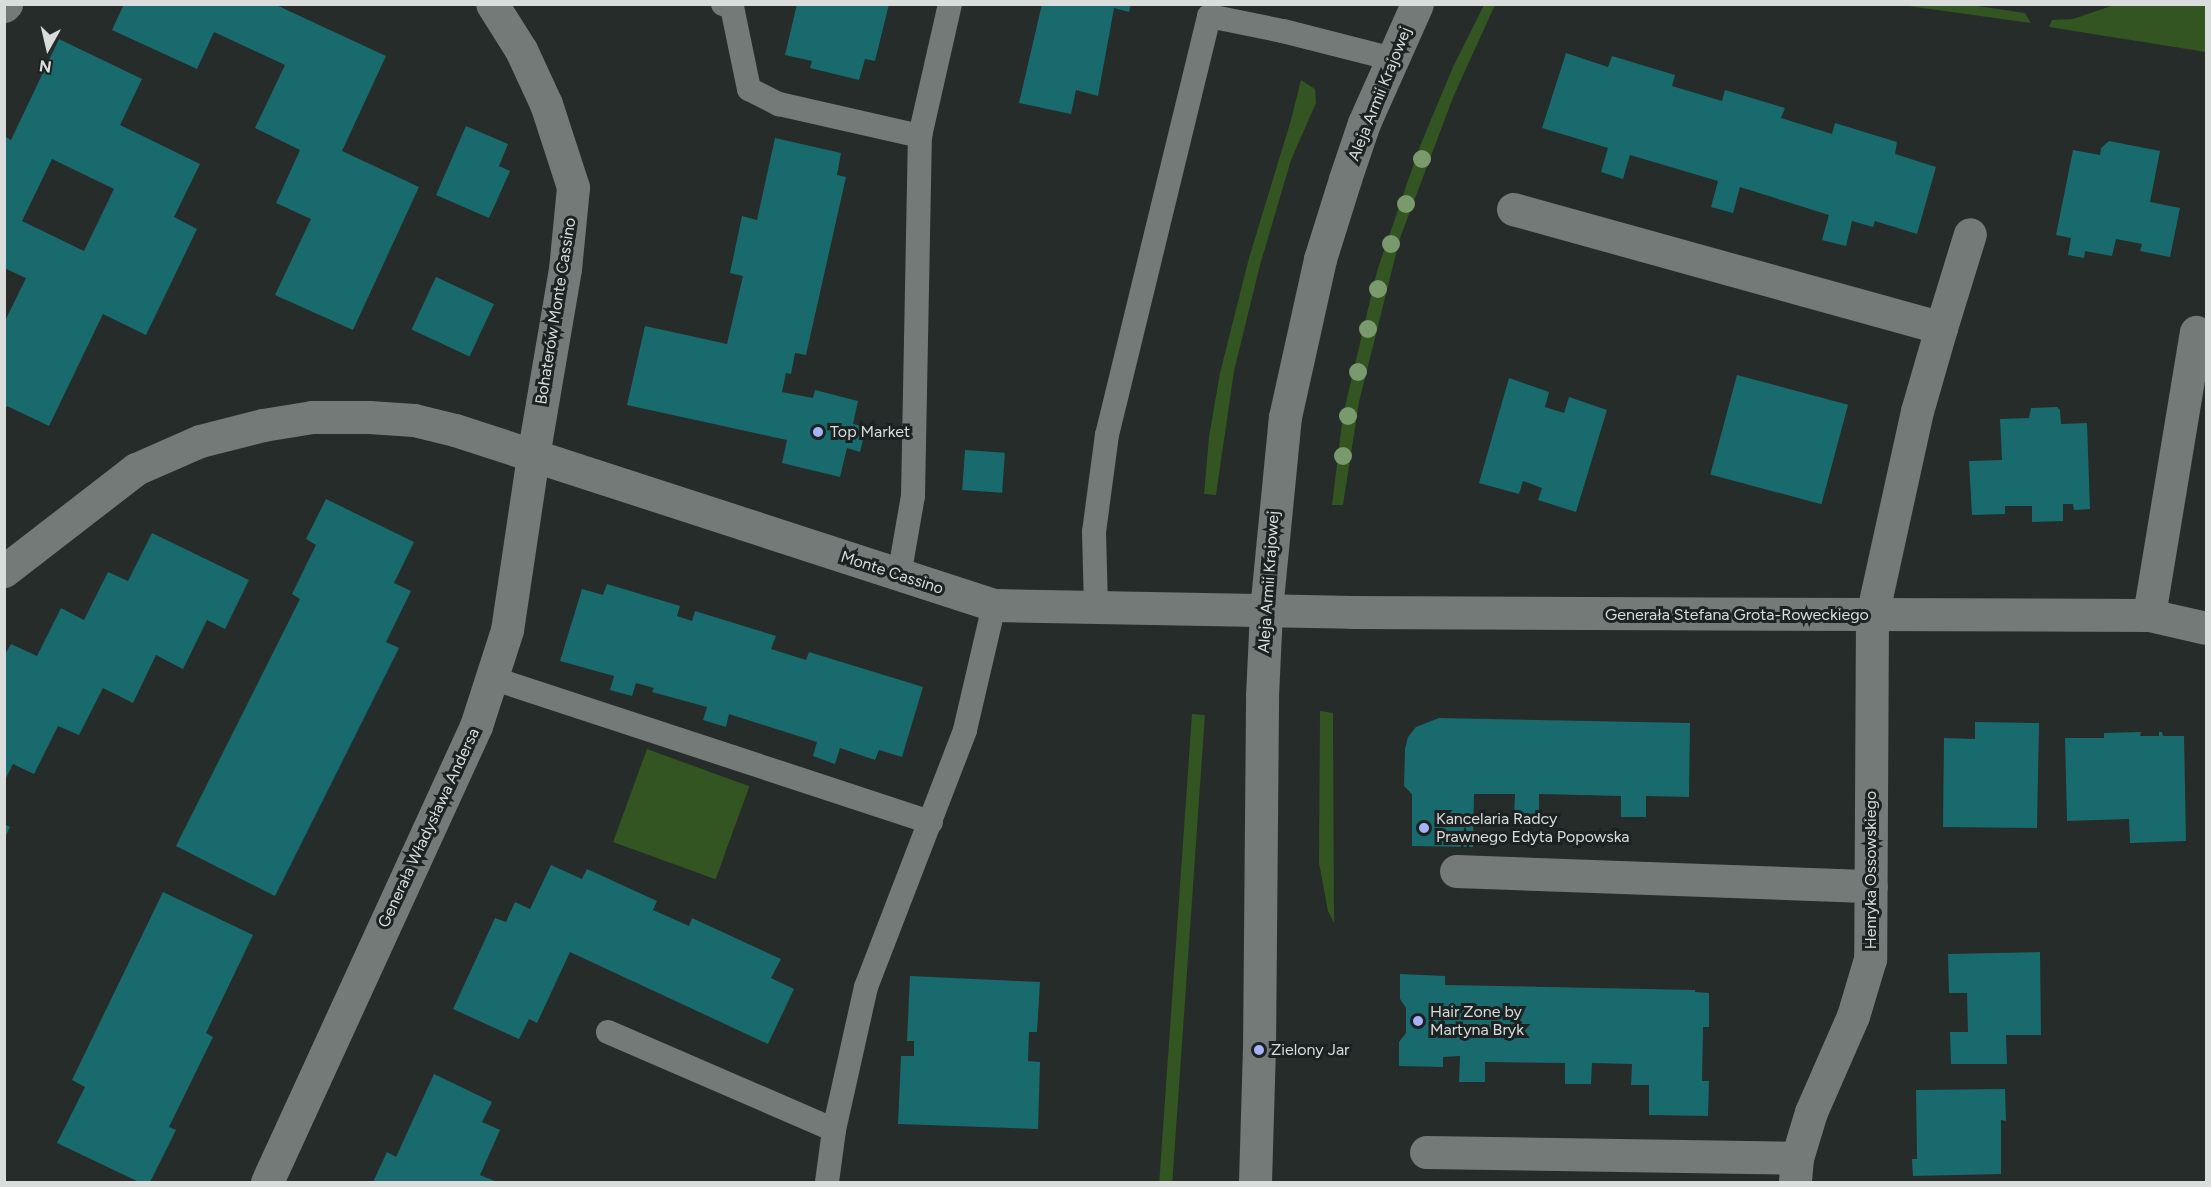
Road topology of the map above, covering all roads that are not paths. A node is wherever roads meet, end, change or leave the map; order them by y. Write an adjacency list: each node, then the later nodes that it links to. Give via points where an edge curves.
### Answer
1 (492, 4): 11 (street, Bohaterów Monte Cassino, via 536,83 573,187 565,269)
2 (723, 4): 6 (lane, via 732,7 749,89 779,104)
3 (950, 4): 6 (lane)
4 (1417, 4): 5 (street, Aleja Armii Krajowej)
5 (1393, 59): 15 (lane, via 1209,16 1107,435 1094,532); 16 (street, Aleja Armii Krajowej, via 1364,123 1320,259 1303,326 1285,417)
6 (920, 136): 13 (lane, via 913,496)
7 (1513, 209): 9 (street)
8 (1970, 234): 9 (street, Henryka Ossowskiego)
9 (1941, 328): 18 (street, Henryka Ossowskiego, via 1917,411)
10 (2196, 332): 17 (street)
11 (533, 456): 12 (street, Monte Cassino, via 414,420 312,417 263,425 200,441 136,470); 13 (street, Monte Cassino); 20 (street, Generała Władysława Andersa, via 507,630)
12 (4, 571)
13 (899, 576): 14 (street, Monte Cassino)
14 (994, 605): 15 (street, Monte Cassino); 21 (lane, via 965,730)
15 (1096, 608): 16 (street, Monte Cassino)
16 (1266, 610): 18 (street, Generała Stefana Grota-Roweckiego); 30 (street, Aleja Armii Krajowej)
17 (2149, 615): 18 (street, Generała Stefana Grota-Roweckiego); 19 (street, Generała Stefana Grota-Roweckiego)
18 (1872, 616): 23 (street, Henryka Ossowskiego)
19 (2206, 628)
20 (492, 678): 21 (lane); 28 (street, Generała Władysława Andersa, via 476,726)
21 (932, 822): 25 (lane, via 866,987)
22 (1456, 871): 23 (street)
23 (1871, 886): 27 (street, Henryka Ossowskiego, via 1870,959 1854,1016 1811,1112)
24 (608, 1032): 25 (lane)
25 (834, 1130): 29 (lane)
26 (1426, 1152): 27 (street)
27 (1796, 1170)
28 (267, 1182)
29 (827, 1182)
30 (1255, 1182)

